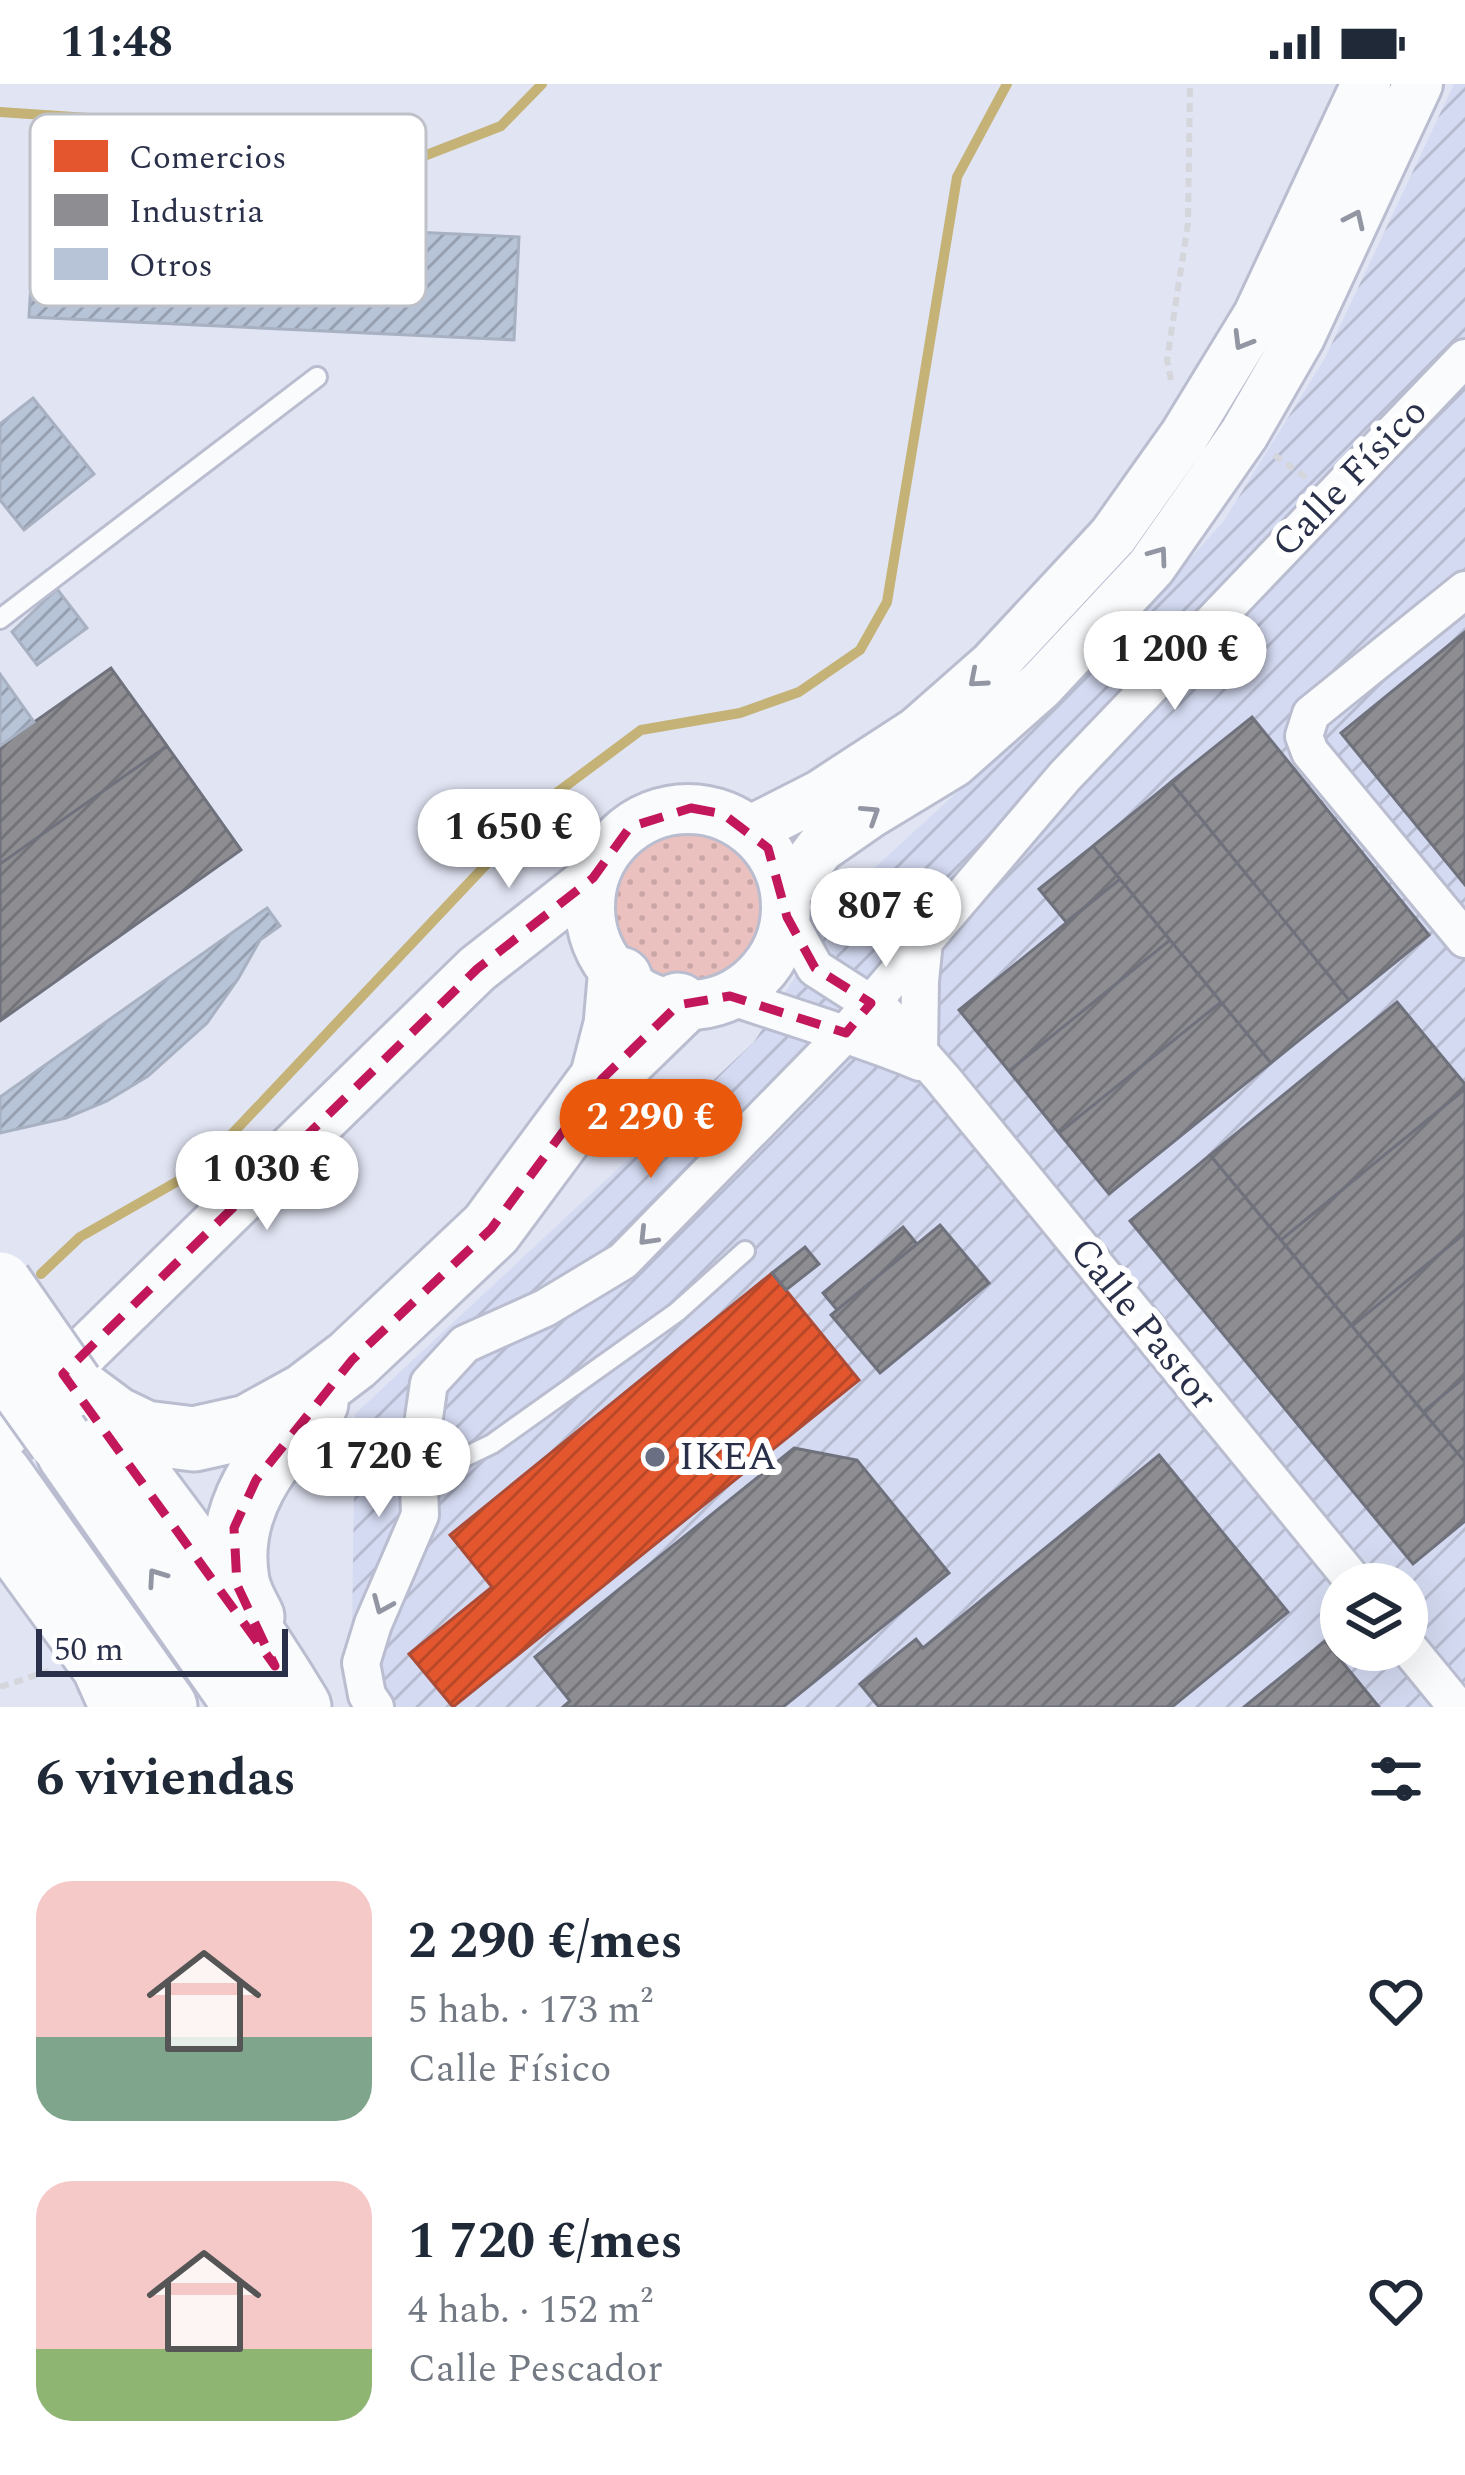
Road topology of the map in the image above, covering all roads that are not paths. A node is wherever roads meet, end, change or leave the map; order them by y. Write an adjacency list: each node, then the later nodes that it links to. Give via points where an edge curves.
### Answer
1 (1366, 84): 7 (street, one-way to 7, via 1258,315 1113,536 994,664 917,731)
2 (1418, 84): 9 (street, one-way to 2, via 820,848 953,763 1042,685 1151,567 1300,337)
3 (1465, 358): 11 (street, Calle Físico, via 1065,776)
4 (317, 377): 6 (lane)
5 (1465, 590): 10 (street, via 1311,714 1304,736)
6 (0, 619)
7 (751, 830): 8 (street, via 723,814 659,812 630,826); 9 (street, via 780,869)
8 (593, 878): 12 (street, via 592,929); 13 (street)
9 (786, 905): 14 (street, via 770,962 752,982); 15 (street, Calle Pastor, via 815,968)
10 (1465, 939)
11 (924, 941): 15 (street, Calle Físico); 17 (street)
12 (610, 966): 13 (street, via 570,948 535,948); 14 (street, via 647,997); 18 (highway, via 616,1025)
13 (477, 969): 23 (street, via 88,1348)
14 (704, 1000): 16 (street, Calle Pastor); 18 (highway)
15 (871, 1003): 16 (street, Calle Físico); 17 (street, Calle Pastor)
16 (846, 1033): 17 (street, Calle Pastor); 24 (street, Calle Físico, one-way to 24, via 623,1261 465,1344 429,1383)
17 (924, 1060): 25 (street, Calle Pastor)
18 (602, 1079): 22 (highway, via 491,1229)
19 (746, 1251): 24 (lane, via 677,1312 492,1444)
20 (0, 1284): 23 (highway, bridge)
21 (0, 1356): 23 (highway, bridge)
22 (352, 1360): 23 (highway, via 248,1427); 28 (highway, via 256,1480 234,1528 228,1569)
23 (54, 1449): 27 (street); 28 (highway, one-way to 23); 29 (highway)
24 (419, 1479): 30 (street, one-way to 30, via 420,1515 362,1663)
25 (1339, 1563)
26 (1427, 1671): 31 (street)
27 (97, 1688)
28 (274, 1693)
29 (165, 1707)
30 (375, 1707)
31 (1456, 1707)

